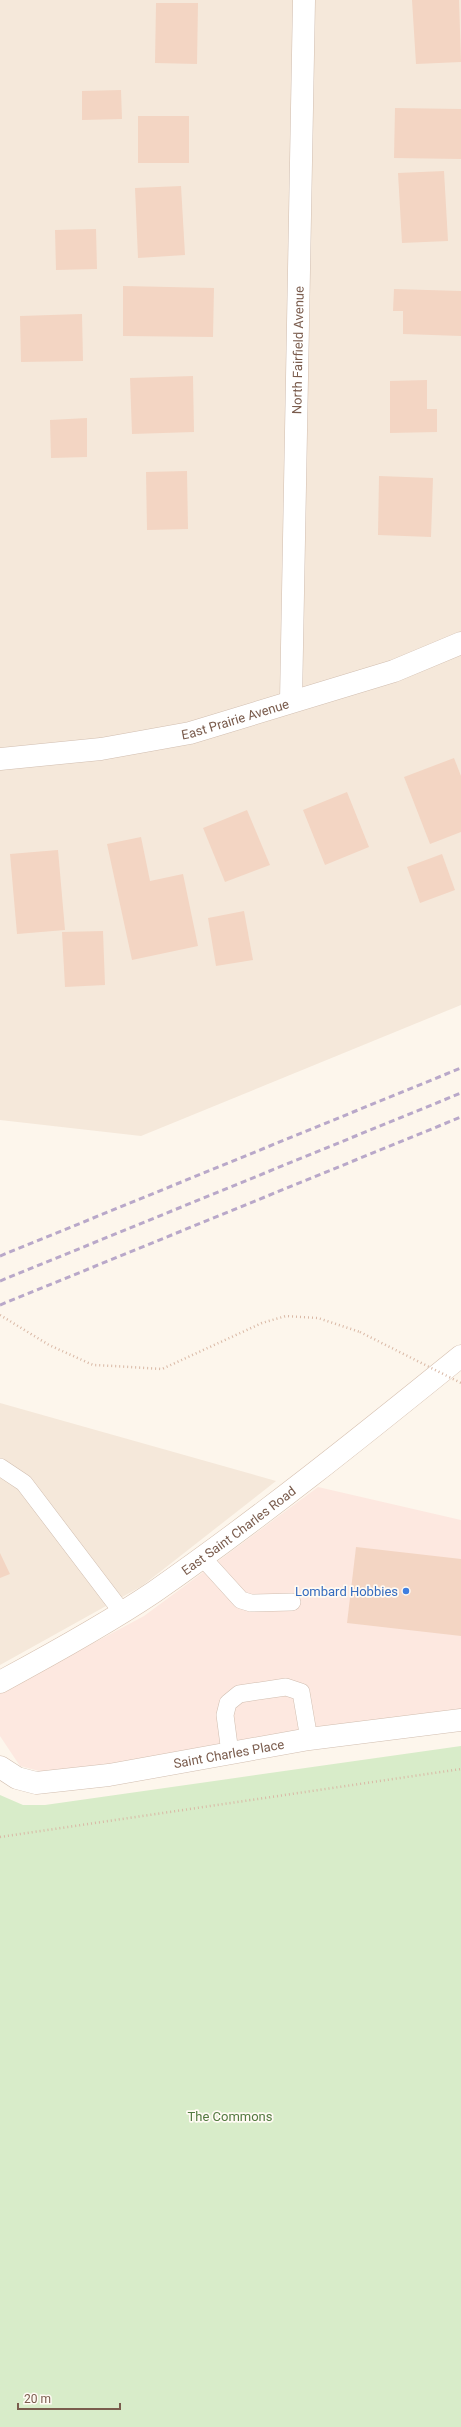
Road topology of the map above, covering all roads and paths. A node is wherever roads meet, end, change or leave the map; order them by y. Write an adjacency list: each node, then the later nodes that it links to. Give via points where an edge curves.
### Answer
1 (304, 0): 3 (street, North Fairfield Avenue)
2 (461, 643): 3 (street, East Prairie Avenue, via 394,671)
3 (291, 701): 4 (street, East Prairie Avenue, via 190,733 101,749)
4 (0, 759)
5 (0, 1315): 7 (path, bridge, via 49,1345 93,1365 162,1369 262,1323 286,1316 318,1318 360,1332)
6 (461, 1356): 9 (street, East Saint Charles Road, via 304,1481)
7 (461, 1383)
8 (0, 1467): 11 (lane, via 24,1483)
9 (202, 1557): 10 (lane, via 241,1600 251,1603); 11 (street, East Saint Charles Road)
10 (292, 1602)
11 (122, 1612): 12 (street, East Saint Charles Road)
12 (0, 1682)
13 (461, 1720): 14 (street, Saint Charles Place)
14 (309, 1739): 15 (street, Saint Charles Place); 15 (lane, via 300,1692 286,1687 239,1694 228,1703 225,1715)
15 (230, 1753): 16 (street, Saint Charles Place, via 109,1775 36,1783 17,1778)
16 (0, 1766)
17 (461, 1770): 18 (path)
18 (0, 1837)

